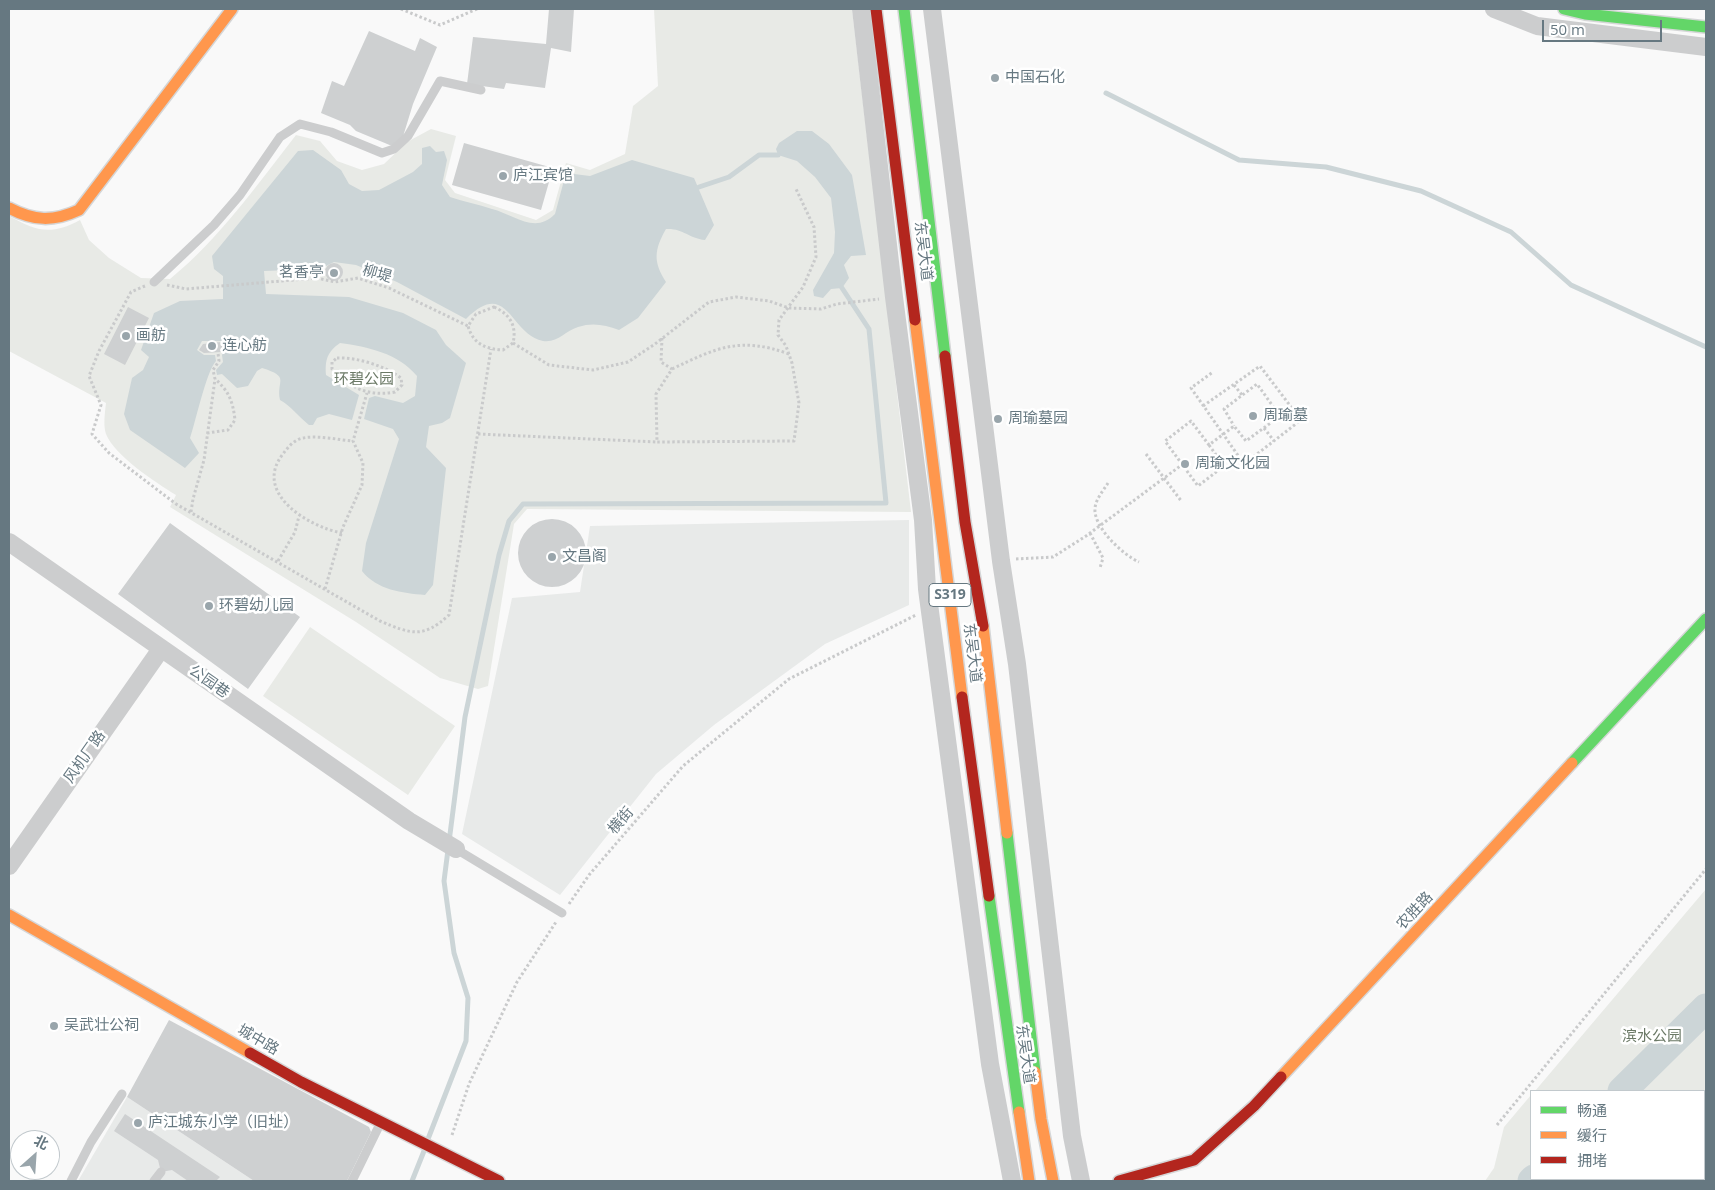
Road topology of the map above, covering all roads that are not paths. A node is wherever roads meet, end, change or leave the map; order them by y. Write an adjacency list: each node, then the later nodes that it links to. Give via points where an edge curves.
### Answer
1 (232, 9): 11 (main road, via 79,210 64,218 46,220 25,217)
2 (861, 9): 27 (street, via 923,520 930,608 990,1064)
3 (876, 9): 28 (main road, 东吴大道 / S319, via 977,813)
4 (904, 9): 29 (main road, 东吴大道 / S319, via 965,522 982,618 1041,1120)
5 (932, 9): 30 (street, via 1018,674 1072,1136)
6 (1494, 9): 9 (street, via 1537,26)
7 (1564, 9): 8 (main road)
8 (1706, 27)
9 (1706, 47)
10 (482, 90): 12 (lane, via 440,81 408,136 394,149 382,153 331,132 300,124 280,137 240,195 214,225)
11 (9, 208)
12 (154, 282)
13 (9, 542): 15 (street, 公园巷)
14 (1706, 619): 31 (main road, 农胜路, via 1254,1106 1194,1160)
15 (161, 648): 16 (street, 公园巷, via 410,821); 17 (street, 风机厂路)
16 (456, 849): 18 (lane)
17 (9, 866)
18 (562, 913)
19 (9, 915): 21 (main road, 城中路, via 301,1082)
20 (122, 1094): 23 (lane, via 91,1142)
21 (381, 1122): 25 (lane); 26 (main road, 城中路)
22 (160, 1172): 24 (lane)
23 (72, 1181)
24 (154, 1181)
25 (352, 1181)
26 (499, 1181)
27 (1012, 1181)
28 (1029, 1181)
29 (1052, 1181)
30 (1082, 1181)
31 (1119, 1181)

